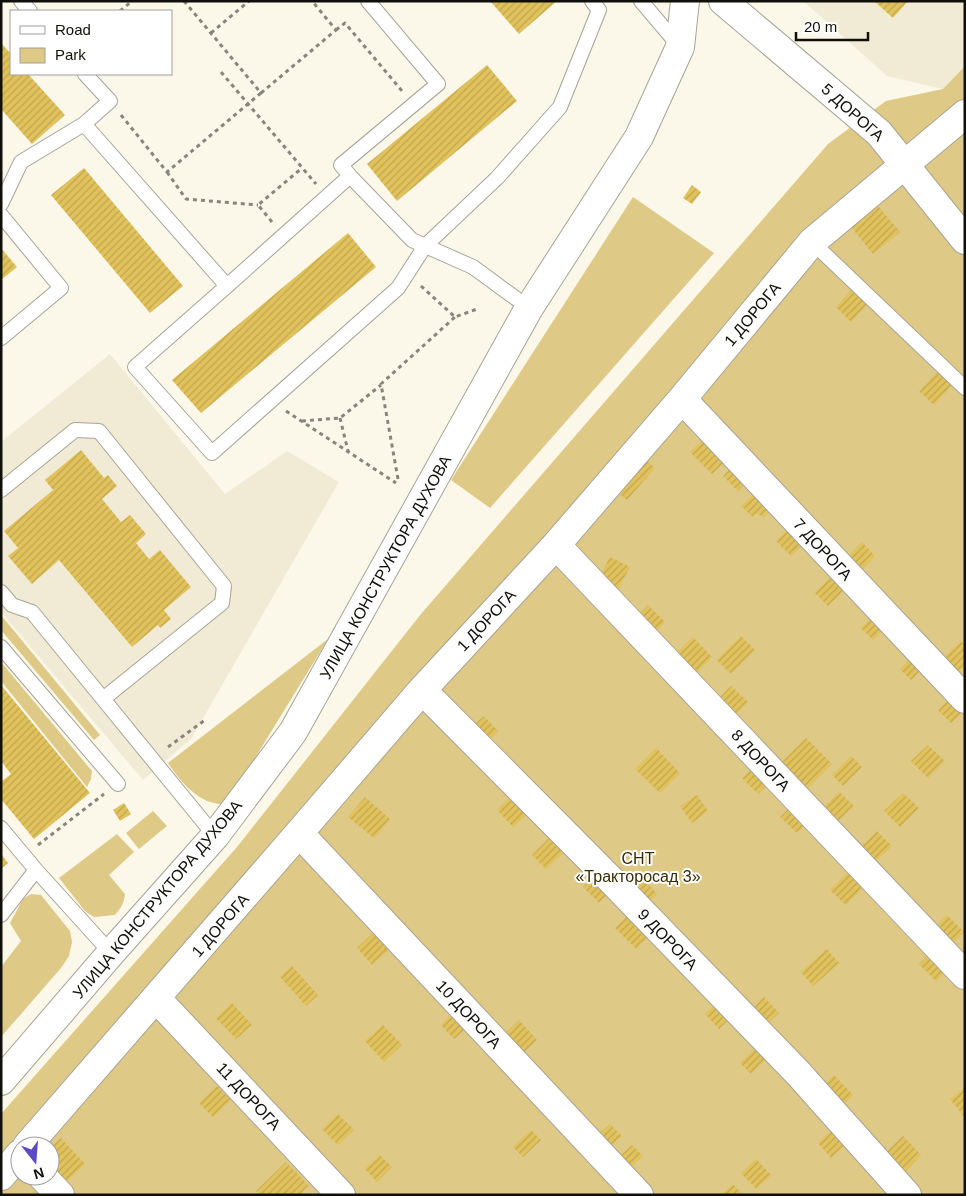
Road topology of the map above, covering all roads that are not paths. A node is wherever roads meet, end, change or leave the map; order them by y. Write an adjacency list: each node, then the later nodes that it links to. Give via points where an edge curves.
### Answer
1 (368, 1): 11 (lane, via 438,84 341,165)
2 (592, 1): 16 (lane, via 600,10 560,107 497,178)
3 (642, 1): 6 (lane)
4 (685, 1): 6 (street, УЛИЦА КОНСТРУКТОРА ДУХОВА)
5 (723, 1): 10 (street, 5 ДОРОГА, via 879,132)
6 (680, 47): 18 (street, УЛИЦА КОНСТРУКТОРА ДУХОВА, via 639,137)
7 (86, 75): 9 (lane, via 110,101)
8 (965, 114): 10 (street, 1 ДОРОГА)
9 (84, 124): 12 (lane, via 22,162); 17 (lane)
10 (904, 165): 14 (street, 5 ДОРОГА); 15 (street, 1 ДОРОГА)
11 (350, 176): 16 (lane, via 412,240); 17 (lane)
12 (1, 204)
13 (1, 215): 19 (lane, via 61,288)
14 (965, 240)
15 (812, 242): 20 (lane); 21 (street, 1 ДОРОГА)
16 (425, 246): 17 (lane, via 398,288 212,453 136,367); 18 (lane, via 473,267)
17 (227, 286)
18 (529, 308): 32 (street, УЛИЦА КОНСТРУКТОРА ДУХОВА, via 294,732)
19 (1, 338)
20 (965, 388)
21 (682, 398): 23 (street, 1 ДОРОГА); 28 (street, 7 ДОРОГА)
22 (1, 490): 27 (lane, via 75,430 99,431 224,586 222,604)
23 (556, 544): 26 (street, 1 ДОРОГА); 36 (street, 8 ДОРОГА)
24 (1, 592): 27 (lane, via 12,605 32,612)
25 (1, 647): 29 (lane)
26 (422, 690): 31 (street, 1 ДОРОГА); 44 (street, 9 ДОРОГА, via 777,1052)
27 (104, 699): 32 (lane)
28 (965, 699)
29 (118, 784)
30 (1, 828): 33 (lane)
31 (299, 833): 37 (street, 1 ДОРОГА); 43 (street, 10 ДОРОГА)
32 (214, 836): 35 (street, УЛИЦА КОНСТРУКТОРА ДУХОВА)
33 (36, 870): 34 (lane); 35 (lane)
34 (1, 915)
35 (111, 953): 38 (street, УЛИЦА КОНСТРУКТОРА ДУХОВА)
36 (965, 975)
37 (156, 998): 39 (street, 1 ДОРОГА); 42 (street, 11 ДОРОГА)
38 (1, 1081)
39 (36, 1136)
40 (10, 1166): 41 (street)
41 (1, 1176)
42 (341, 1195)
43 (639, 1195)
44 (907, 1195)

